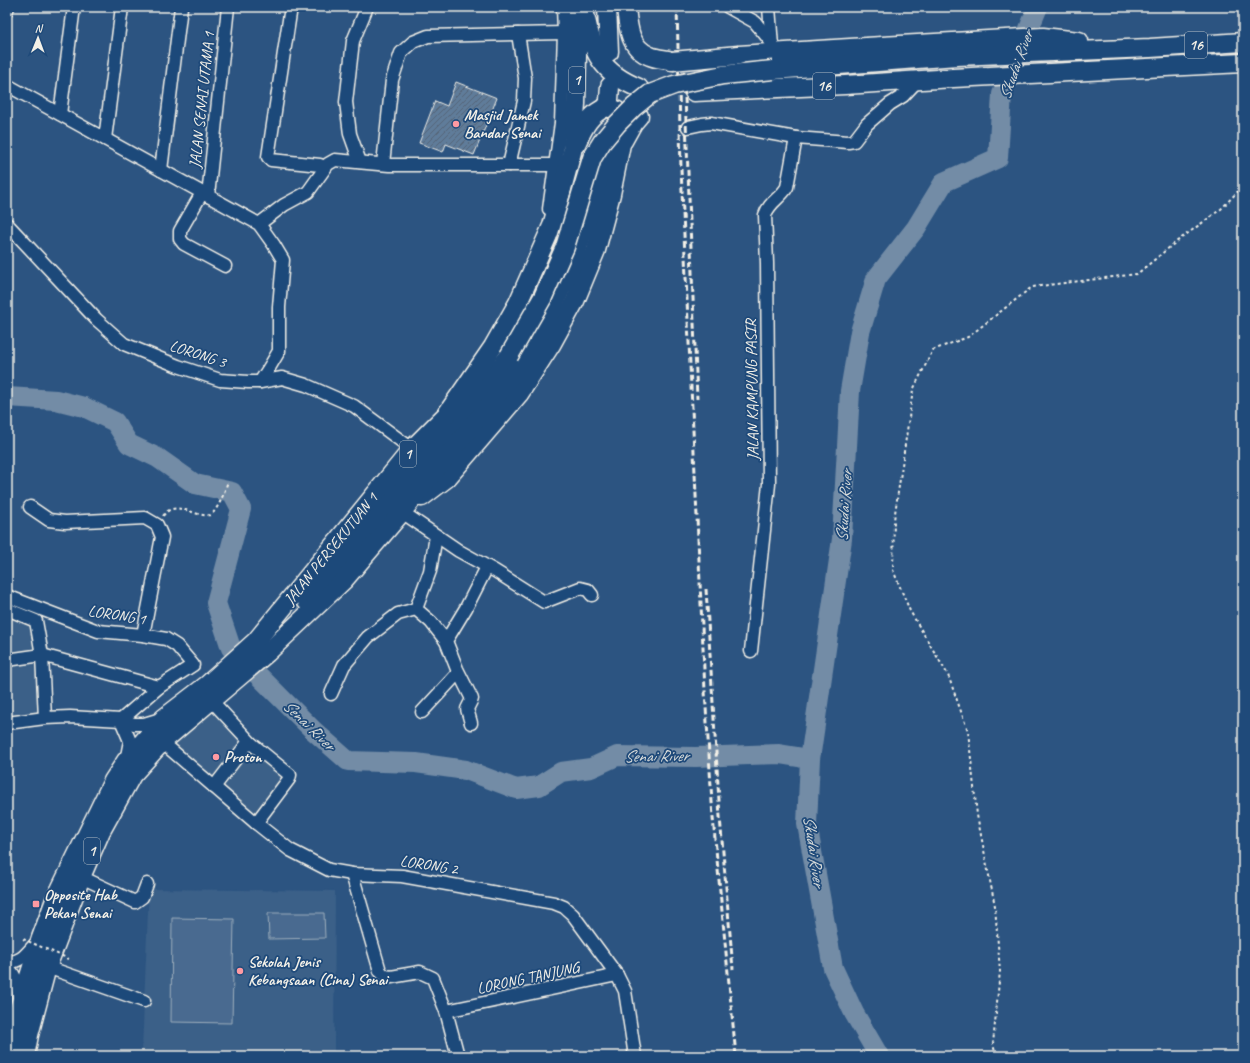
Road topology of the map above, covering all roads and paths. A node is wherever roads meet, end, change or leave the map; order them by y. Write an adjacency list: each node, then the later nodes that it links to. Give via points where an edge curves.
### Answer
1 (8, 7): 15 (street)
2 (74, 7): 25 (street)
3 (122, 7): 28 (street)
4 (181, 7): 36 (street)
5 (228, 7): 38 (street, JALAN SENAI UTAMA 1)
6 (291, 7): 35 (street, via 268,157 271,160)
7 (367, 7): 31 (street, via 353,42 346,102 350,134)
8 (563, 7): 16 (street)
9 (578, 7): 30 (highway, JALAN PERSEKUTUAN 1 / 1, via 576,104)
10 (584, 7): 24 (highway, bridge, via 589,36 597,55 608,70 622,82 639,88)
11 (607, 7): 19 (highway)
12 (626, 7): 20 (highway, bridge, via 631,39 649,56 672,61)
13 (728, 7): 20 (street, via 755,22)
14 (769, 7): 20 (street)
15 (7, 10)
16 (564, 33): 17 (street); 34 (street, via 560,123)
17 (518, 34): 32 (street, via 428,36 413,42 401,53 392,80); 33 (street, via 525,78 524,101)
18 (1243, 42): 20 (highway, 16, via 1150,48 1044,45)
19 (608, 52)
20 (773, 55): 57 (highway, bridge, via 724,75 674,85 650,94 617,124 592,158 565,247 543,297 509,356 297,614)
21 (1243, 62): 22 (highway, 16)
22 (918, 80): 24 (highway, 16); 27 (street, via 903,96 867,124 854,141)
23 (7, 85): 25 (street)
24 (694, 92): 29 (highway, via 662,100 640,116)
25 (60, 114): 28 (street)
26 (688, 127): 27 (street, via 711,124)
27 (796, 138): 58 (street, JALAN KAMPUNG PASIR, via 787,187 784,193 767,207 765,215 769,484)
28 (105, 139): 36 (street)
29 (614, 146): 30 (highway, via 622,118 616,110 607,107 591,117); 47 (highway, JALAN PERSEKUTUAN 1 / 1, via 574,261 541,333 504,387)
30 (572, 152): 41 (highway, JALAN PERSEKUTUAN 1 / 1, via 552,226)
31 (360, 162): 32 (street); 35 (street, via 335,160)
32 (383, 164): 33 (street)
33 (509, 165): 34 (street)
34 (555, 165): 41 (street)
35 (325, 167): 40 (street, via 308,192 284,205)
36 (161, 170): 38 (street)
37 (1243, 186): 94 (path, via 1222,209 1137,274 1032,287 968,337 933,350 913,390 894,520 893,570 910,611 948,675 968,731 977,816 995,906 1000,971 993,1044)
38 (205, 194): 40 (street); 42 (street, via 180,231 180,239 184,244)
39 (7, 224): 43 (street, LORONG 3, via 96,319 124,344 220,380)
40 (259, 224): 43 (street, via 282,260 279,351)
41 (540, 255): 44 (highway, JALAN PERSEKUTUAN 1 / 1, via 493,347 446,415)
42 (225, 266)
43 (260, 382): 44 (street, LORONG 3, via 282,378 306,384 354,406)
44 (412, 449): 57 (highway, JALAN PERSEKUTUAN 1 / 1)
45 (228, 481): 48 (path, via 211,515 203,516 185,510 170,509)
46 (30, 507): 48 (street, via 49,520 65,522 145,518)
47 (402, 512): 49 (street); 57 (highway, JALAN PERSEKUTUAN 1 / 1, via 344,580)
48 (157, 525): 55 (street, via 162,537)
49 (436, 536): 50 (street); 54 (street, via 430,571)
50 (487, 567): 51 (street, via 544,602 580,588 588,590); 56 (street)
51 (592, 595)
52 (7, 596): 55 (street, LORONG 1, via 98,631)
53 (7, 609): 59 (street, via 36,621)
54 (416, 609): 56 (street, via 431,622); 64 (street, via 398,614 368,638 344,665)
55 (143, 635): 63 (street, LORONG 1, via 166,639 177,646 193,665)
56 (446, 641): 61 (street)
57 (262, 647): 62 (highway, JALAN PERSEKUTUAN 1 / 1)
58 (751, 651)
59 (42, 655): 60 (street); 63 (street); 67 (street)
60 (7, 660)
61 (458, 673): 66 (street); 71 (street, via 472,699 467,709)
62 (224, 679): 65 (highway, JALAN PERSEKUTUAN 1 / 1); 68 (highway, JALAN PERSEKUTUAN 1 / 1)
63 (159, 687): 69 (street)
64 (331, 694)
65 (211, 700): 72 (highway, JALAN PERSEKUTUAN 1 / 1); 73 (street)
66 (422, 712)
67 (45, 718): 69 (street, via 70,716); 70 (street)
68 (164, 718): 69 (street, via 144,724); 74 (highway, JALAN PERSEKUTUAN 1 / 1)
69 (121, 720): 74 (street, via 130,741)
70 (7, 723)
71 (471, 723)
72 (162, 742): 75 (street, LORONG 2); 78 (highway, JALAN PERSEKUTUAN 1 / 1, via 132,775 100,831)
73 (252, 744): 75 (street, via 247,744); 76 (street, via 290,775)
74 (126, 761): 80 (highway, JALAN PERSEKUTUAN 1 / 1, via 113,781 55,900)
75 (214, 787): 76 (street, LORONG 2)
76 (256, 823): 77 (street, LORONG 2, via 290,850 328,870)
77 (352, 874): 86 (street, LORONG 2, via 402,876 554,902 573,915); 89 (street, via 380,971 385,976 392,977 420,972 433,978)
78 (80, 877): 79 (street, via 135,902 142,897); 85 (highway, JALAN PERSEKUTUAN 1 / 1)
79 (147, 884)
80 (41, 938): 83 (street, via 20,960); 88 (highway, JALAN PERSEKUTUAN 1 / 1)
81 (23, 939): 82 (path, bridge)
82 (69, 959)
83 (7, 962)
84 (7, 967): 88 (street, via 17,981)
85 (47, 967): 87 (street); 91 (highway, JALAN PERSEKUTUAN 1 / 1)
86 (617, 975): 89 (street, LORONG TANJUNG); 93 (street, LORONG 2, via 625,991)
87 (144, 1002)
88 (20, 1005): 90 (highway, JALAN PERSEKUTUAN 1 / 1)
89 (446, 1011): 92 (street)
90 (9, 1056)
91 (25, 1056)
92 (458, 1056)
93 (636, 1056)
94 (996, 1056)

